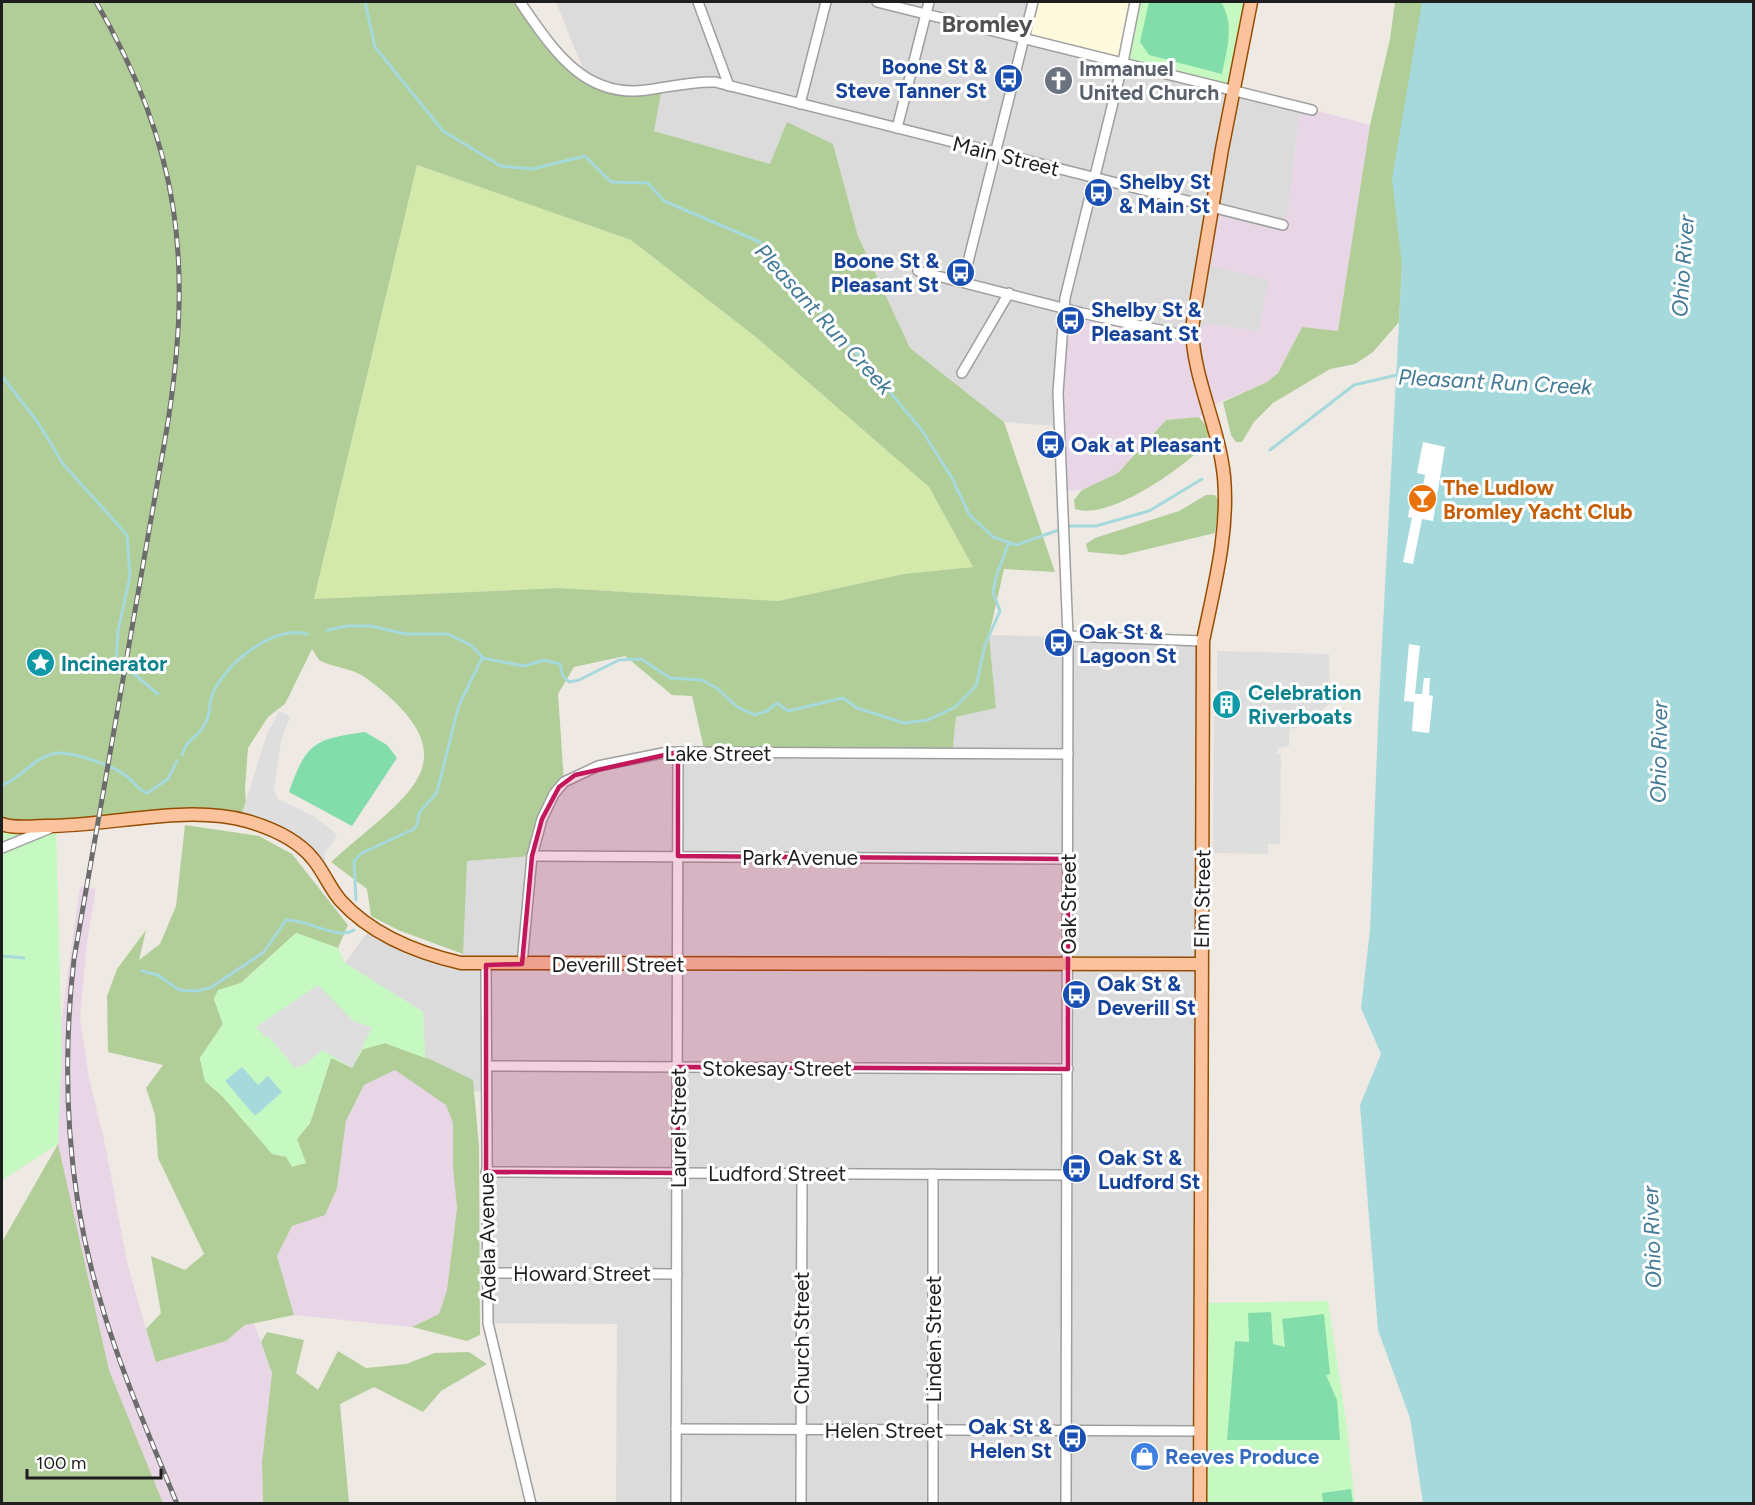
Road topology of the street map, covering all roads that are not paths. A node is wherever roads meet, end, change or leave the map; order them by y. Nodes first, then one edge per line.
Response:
1 (520, 2) edge
2 (699, 2) edge
3 (826, 2) edge
4 (877, 2) edge
5 (929, 2) edge
6 (1033, 2) edge
7 (1135, 2) edge
8 (1251, 2) edge
9 (926, 14) junction
10 (1025, 39) junction
11 (1123, 62) junction
12 (729, 86) junction
13 (1233, 91) junction
14 (800, 104) junction
15 (1312, 110) dead end
16 (897, 128) junction
17 (996, 154) junction
18 (1094, 179) junction
19 (1212, 209) junction
20 (1283, 225) dead end
21 (918, 271) dead end
22 (963, 282) junction
23 (1009, 293) junction
24 (1064, 308) junction
25 (1192, 337) junction
26 (962, 373) dead end
27 (1068, 636) junction
28 (1203, 641) junction
29 (678, 752) junction
30 (1068, 754) junction
31 (2, 824) edge
32 (56, 826) junction
33 (2, 848) edge
34 (532, 856) junction
35 (678, 856) junction
36 (1068, 859) junction
37 (678, 963) junction
38 (522, 964) junction
39 (1201, 964) junction
40 (486, 965) junction
41 (1067, 965) junction
42 (487, 1066) junction
43 (678, 1067) junction
44 (1068, 1069) junction
45 (486, 1172) junction
46 (678, 1173) junction
47 (802, 1173) junction
48 (933, 1174) junction
49 (1067, 1175) junction
50 (487, 1273) junction
51 (677, 1274) junction
52 (676, 1429) junction
53 (801, 1429) junction
54 (932, 1430) junction
55 (1066, 1430) junction
56 (1200, 1431) junction
57 (531, 1503) edge
58 (676, 1503) edge
59 (801, 1503) edge
60 (933, 1503) edge
61 (1066, 1503) edge
62 (1200, 1503) edge

1 - 12 street, Main Street
2 - 12 street
3 - 14 street
4 - 9 street
5 - 9 street
6 - 10 street
7 - 11 street, Oak Street
8 - 13 main road, Elm Street
9 - 10 street
9 - 16 street
10 - 11 street
10 - 17 street
11 - 13 street
11 - 18 street, Oak Street
12 - 14 street, Main Street
13 - 15 street
13 - 19 main road, Elm Street
14 - 16 street, Main Street
16 - 17 street, Main Street
17 - 18 street, Main Street
17 - 22 street
18 - 19 street, Main Street
18 - 24 street, Oak Street
19 - 20 street, Main Street
19 - 25 main road, Elm Street
21 - 22 street
22 - 23 street
23 - 24 street
23 - 26 street
24 - 25 street
24 - 27 street, Oak Street
25 - 28 main road, Elm Street
27 - 28 street
27 - 30 street, Oak Street
28 - 39 main road, Elm Street
29 - 30 street, Lake Street
29 - 34 street, Lake Street
29 - 35 street, Laurel Street
30 - 36 street, Oak Street
31 - 32 main road, Deverill Street
32 - 33 street
32 - 40 main road, Deverill Street
34 - 35 street, Park Avenue
34 - 38 street, Lake Street
35 - 36 street, Park Avenue
35 - 37 street, Laurel Street
36 - 41 street, Oak Street
37 - 38 main road, Deverill Street
37 - 41 main road, Deverill Street
37 - 43 street, Laurel Street
38 - 40 main road, Deverill Street
39 - 41 main road, Deverill Street
39 - 56 main road, Elm Street
40 - 42 street, Adela Avenue
41 - 44 street, Oak Street
42 - 43 street, Stokesay Street
42 - 45 street, Adela Avenue
43 - 44 street, Stokesay Street
43 - 46 street, Laurel Street
44 - 49 street, Oak Street
45 - 46 street, Ludford Street
45 - 50 street, Adela Avenue
46 - 47 street, Ludford Street
46 - 51 street, Laurel Street
47 - 48 street, Ludford Street
47 - 53 street, Church Street
48 - 49 street, Ludford Street
48 - 54 street, Linden Street
49 - 55 street, Oak Street
50 - 51 street, Howard Street
50 - 57 street, Adela Avenue
51 - 52 street, Laurel Street
52 - 53 street, Helen Street
52 - 58 street, Laurel Street
53 - 54 street, Helen Street
53 - 59 street, Church Street
54 - 55 street, Helen Street
54 - 60 street, Linden Street
55 - 56 street, Helen Street
55 - 61 street, Oak Street
56 - 62 main road, Elm Street

